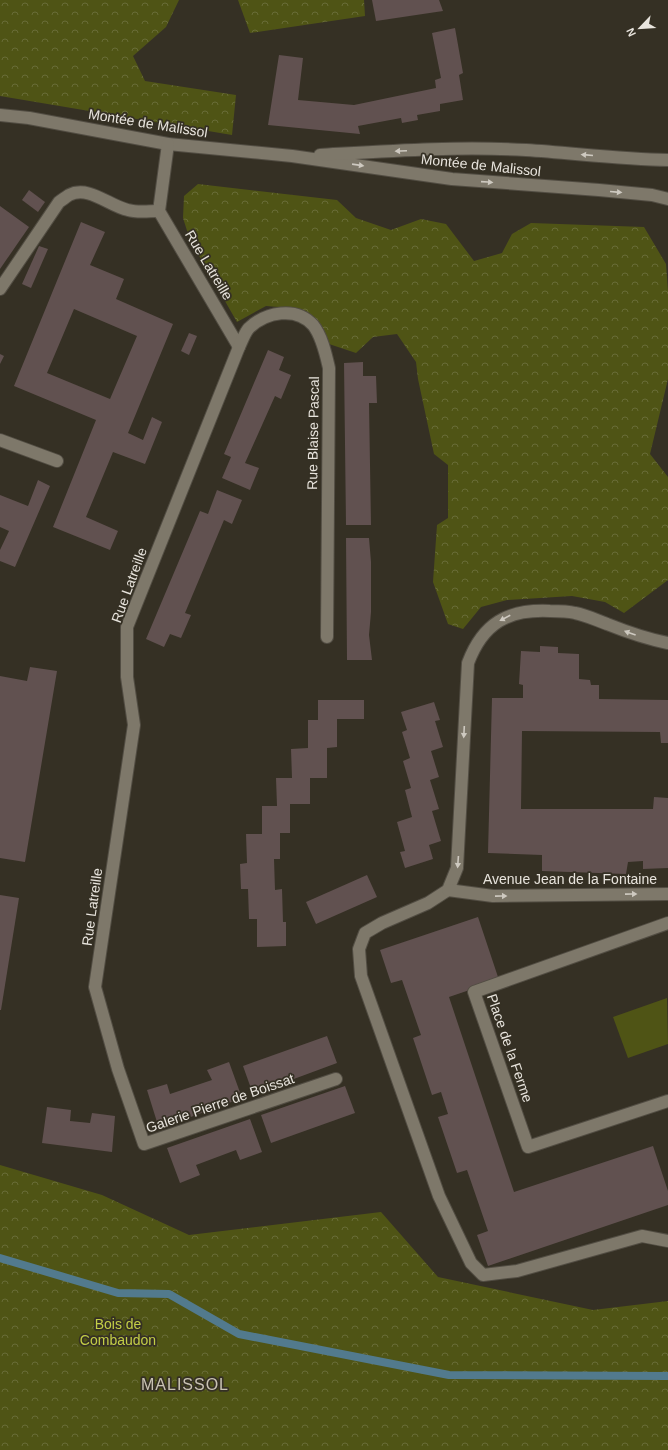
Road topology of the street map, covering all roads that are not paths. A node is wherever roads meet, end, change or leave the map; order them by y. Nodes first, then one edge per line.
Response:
1 (0, 115) edge
2 (168, 144) junction
3 (292, 156) junction
4 (668, 160) edge
5 (668, 199) edge
6 (159, 211) junction
7 (0, 289) edge
8 (239, 347) junction
9 (0, 440) edge
10 (57, 461) dead end
11 (326, 638) dead end
12 (668, 643) edge
13 (448, 890) junction
14 (668, 894) edge
15 (668, 923) edge
16 (118, 1069) joint
17 (336, 1079) dead end
18 (668, 1102) edge
19 (668, 1241) edge

1 - 2 street, Montée de Malissol
2 - 3 street, Montée de Malissol
2 - 6 street
4 -> 3 street, Montée de Malissol
3 -> 5 street, Montée de Malissol
6 - 7 street
6 - 8 street, Rue Latreille
8 - 11 street, Rue Blaise Pascal
8 - 16 street, Rue Latreille
9 - 10 street
12 -> 13 street
13 -> 14 street, Avenue Jean de la Fontaine
13 - 19 street
15 - 18 street, Place de la Ferme
16 - 17 street, Galerie Pierre de Boissat

